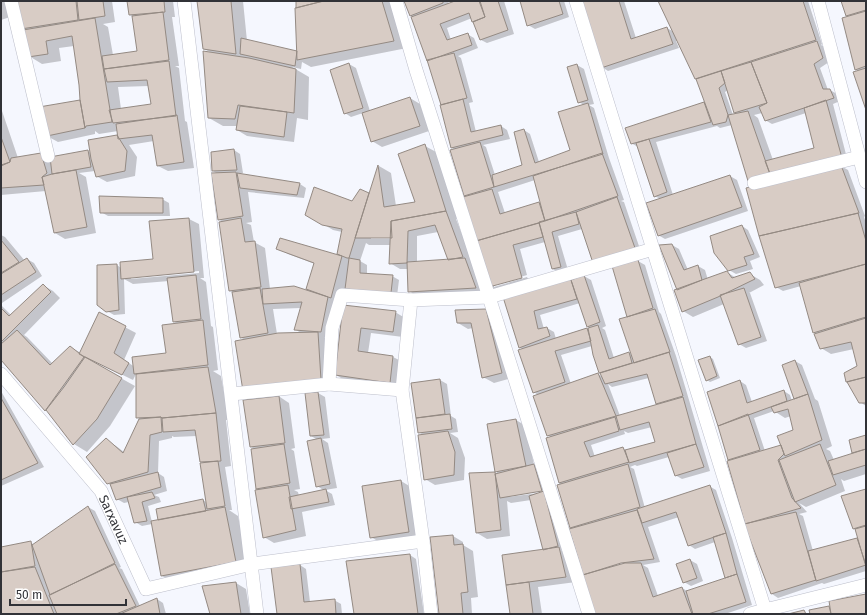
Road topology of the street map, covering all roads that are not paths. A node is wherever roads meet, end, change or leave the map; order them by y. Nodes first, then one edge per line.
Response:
1 (11, 1) edge
2 (184, 1) edge
3 (396, 1) edge
4 (576, 1) edge
5 (818, 1) edge
6 (48, 156) dead end
7 (863, 165) edge
8 (866, 182) edge
9 (754, 183) dead end
10 (653, 249) junction
11 (489, 298) junction
12 (411, 300) junction
13 (1, 374) edge
14 (329, 384) junction
15 (402, 390) junction
16 (232, 394) junction
17 (423, 541) junction
18 (252, 564) junction
19 (866, 585) edge
20 (765, 610) junction
21 (257, 614) edge
22 (431, 614) edge
23 (589, 614) edge
24 (750, 614) edge

1 - 6 street
2 - 16 street
3 - 11 street
4 - 10 street
5 - 7 street
7 - 8 street
7 - 9 street
10 - 11 street
10 - 20 street
11 - 12 street
11 - 23 street
12 - 14 street
12 - 15 street
13 - 18 street, Sarxavuz
14 - 15 street
14 - 16 street
15 - 17 street
16 - 18 street
17 - 18 street
17 - 22 street
18 - 21 street
19 - 20 street
20 - 24 street

